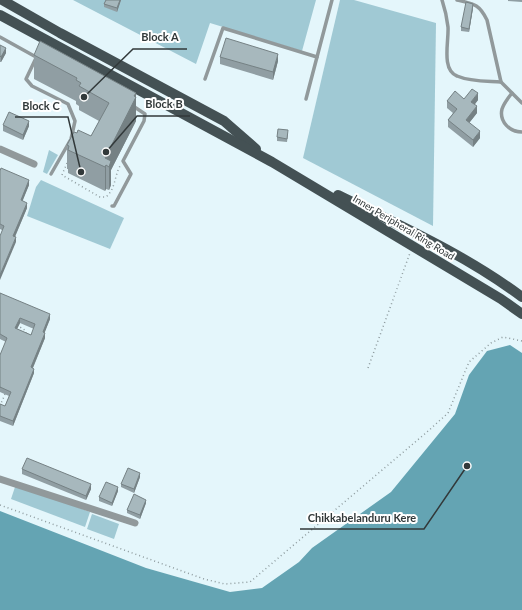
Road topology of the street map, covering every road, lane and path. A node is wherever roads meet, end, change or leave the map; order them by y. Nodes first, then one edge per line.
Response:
1 (2, 0) edge
2 (332, 0) edge
3 (442, 0) edge
4 (457, 0) edge
5 (0, 15) edge
6 (0, 37) edge
7 (36, 57) junction
8 (317, 57) junction
9 (43, 61) edge
10 (205, 79) dead end
11 (500, 82) junction
12 (512, 93) junction
13 (306, 99) dead end
14 (127, 103) edge
15 (522, 103) edge
16 (522, 132) edge
17 (0, 149) edge
18 (70, 158) edge
19 (123, 161) junction
20 (272, 162) junction
21 (34, 164) dead end
22 (51, 174) dead end
23 (112, 206) dead end
24 (413, 246) junction
25 (522, 297) edge
26 (522, 314) edge
27 (15, 324) edge
28 (26, 337) edge
29 (522, 341) edge
30 (368, 368) dead end
31 (6, 392) edge
32 (0, 407) edge
33 (0, 479) edge
34 (0, 505) edge
35 (136, 523) dead end

1 - 20 main road, Inner Peripheral Ring Road
2 - 8 lane
3 - 11 lane
4 - 11 lane
5 - 20 main road, Inner Peripheral Ring Road
6 - 7 lane
7 - 9 lane
7 - 22 lane
8 - 10 lane
8 - 13 lane
11 - 12 lane
12 - 15 lane
12 - 16 lane
14 - 19 lane
17 - 21 street
18 - 19 path
19 - 23 lane
20 - 24 main road, Inner Peripheral Ring Road
20 - 25 main road, Inner Peripheral Ring Road
24 - 26 main road, Inner Peripheral Ring Road
24 - 30 path
27 - 28 path
29 - 34 path
31 - 32 path
33 - 35 street

